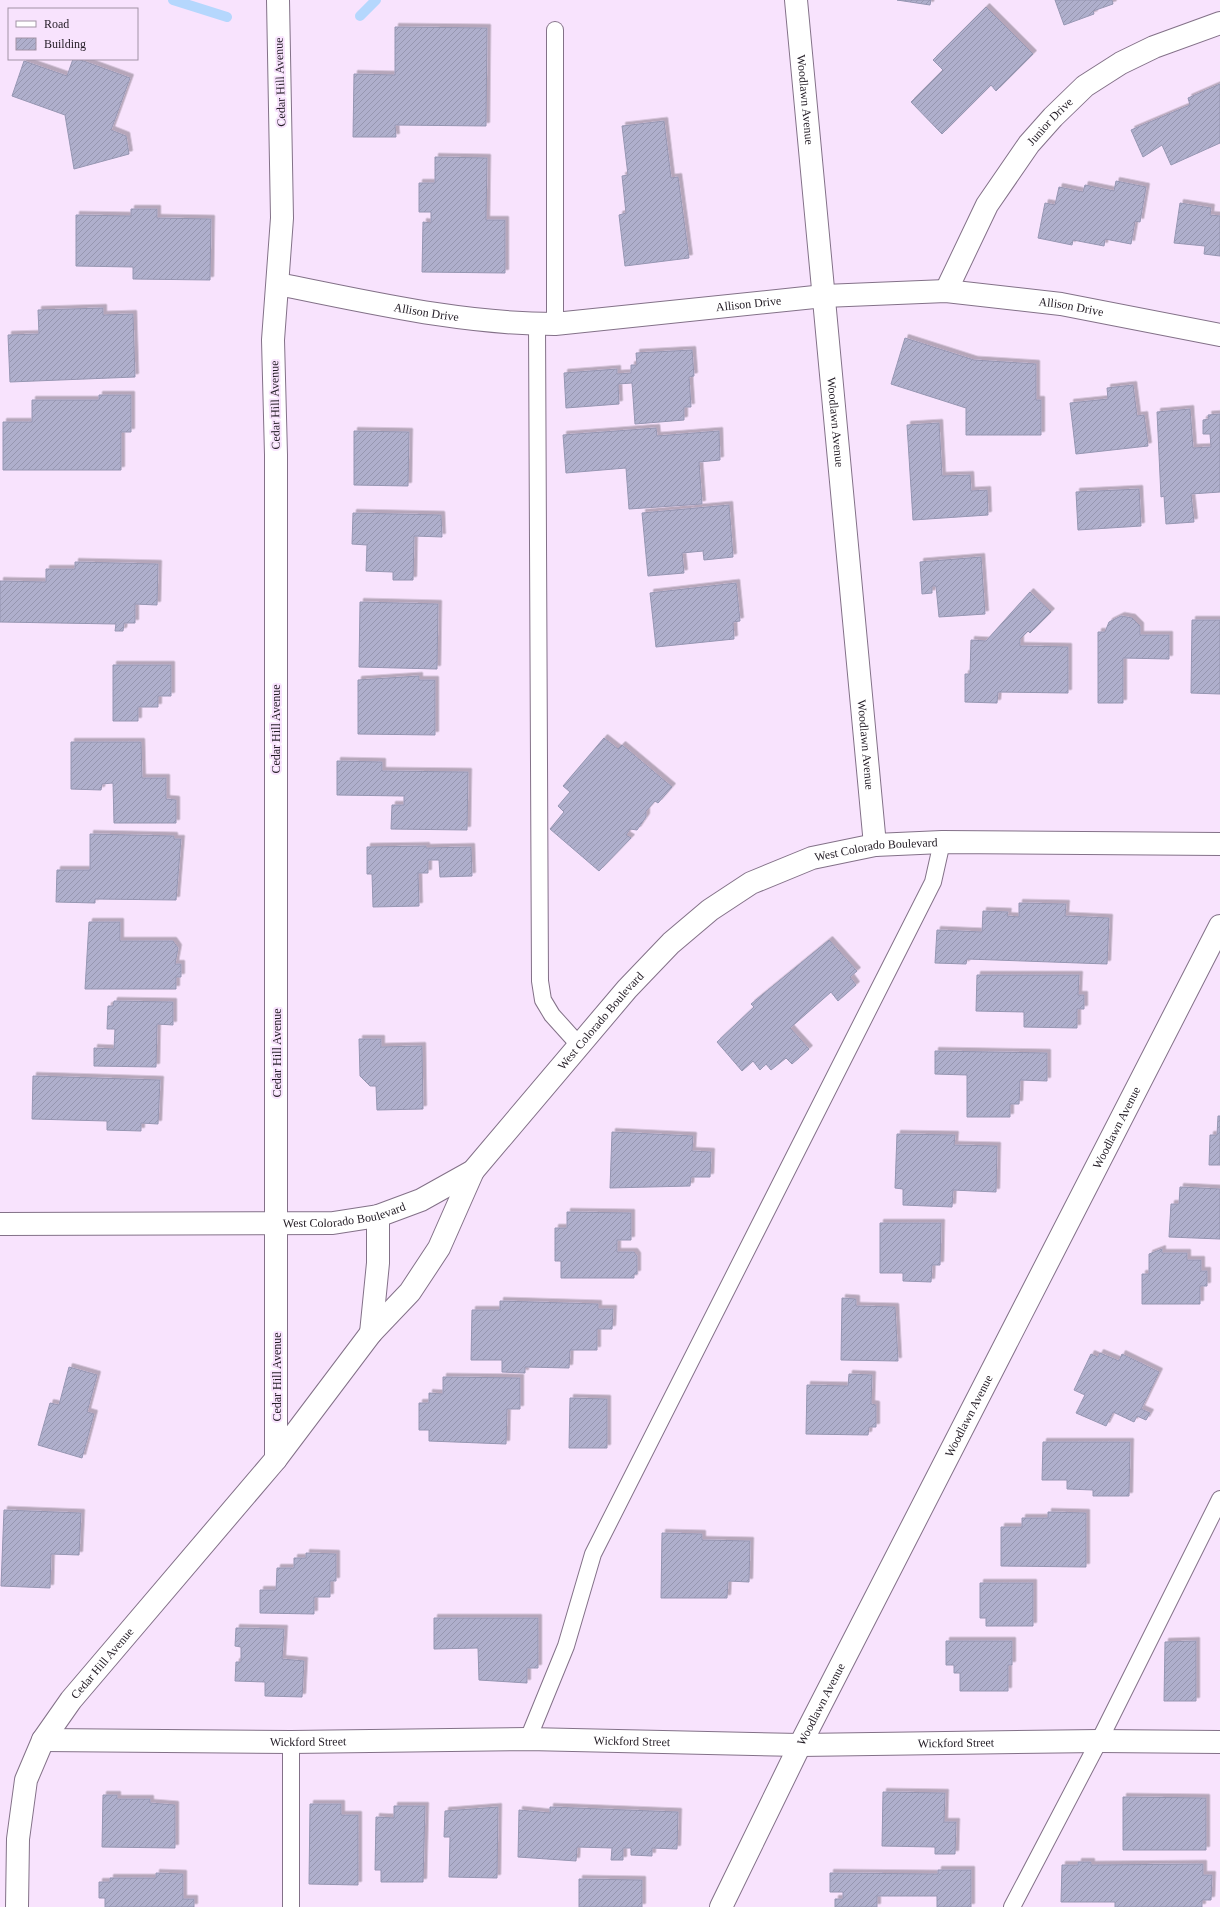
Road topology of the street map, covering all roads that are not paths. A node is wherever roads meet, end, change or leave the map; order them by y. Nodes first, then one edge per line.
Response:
1 (278, 0) edge
2 (796, 0) edge
3 (1220, 23) edge
4 (555, 30) dead end
5 (278, 284) junction
6 (946, 291) junction
7 (824, 296) junction
8 (546, 324) junction
9 (1220, 335) edge
10 (942, 842) junction
11 (1220, 844) edge
12 (875, 845) junction
13 (1220, 926) edge
14 (579, 1045) junction
15 (473, 1171) junction
16 (378, 1216) junction
17 (0, 1224) edge
18 (278, 1224) junction
19 (372, 1333) junction
20 (276, 1459) junction
21 (1220, 1498) edge
22 (528, 1739) junction
23 (43, 1740) junction
24 (1099, 1741) junction
25 (291, 1742) junction
26 (1220, 1742) edge
27 (800, 1745) junction
28 (17, 1907) edge
29 (291, 1907) edge
30 (721, 1907) edge
31 (1012, 1907) edge

1 - 5 street, Cedar Hill Avenue
2 - 7 street, Woodlawn Avenue
3 - 6 street, Junior Drive
4 - 8 lane
5 - 8 street, Allison Drive
5 - 18 street, Cedar Hill Avenue
6 - 7 street, Allison Drive
6 - 9 street, Allison Drive
7 - 8 street, Allison Drive
7 - 12 street, Woodlawn Avenue
8 - 14 lane
10 - 11 street, West Colorado Boulevard
10 - 12 street, West Colorado Boulevard
10 - 22 lane
12 - 14 street, West Colorado Boulevard
13 - 27 street, Woodlawn Avenue
14 - 15 street, West Colorado Boulevard
15 - 16 street, West Colorado Boulevard
15 - 19 street, Cedar Hill Avenue
16 - 18 street, West Colorado Boulevard
16 - 19 street
17 - 18 street, West Colorado Boulevard
18 - 20 street, Cedar Hill Avenue
19 - 20 street, Cedar Hill Avenue
20 - 23 street, Cedar Hill Avenue
21 - 24 lane
22 - 25 street, Wickford Street
22 - 27 street, Wickford Street
23 - 25 street, Wickford Street
23 - 28 street, Cedar Hill Avenue
24 - 26 street, Wickford Street
24 - 27 street, Wickford Street
24 - 31 lane
25 - 29 lane
27 - 30 street, Woodlawn Avenue

